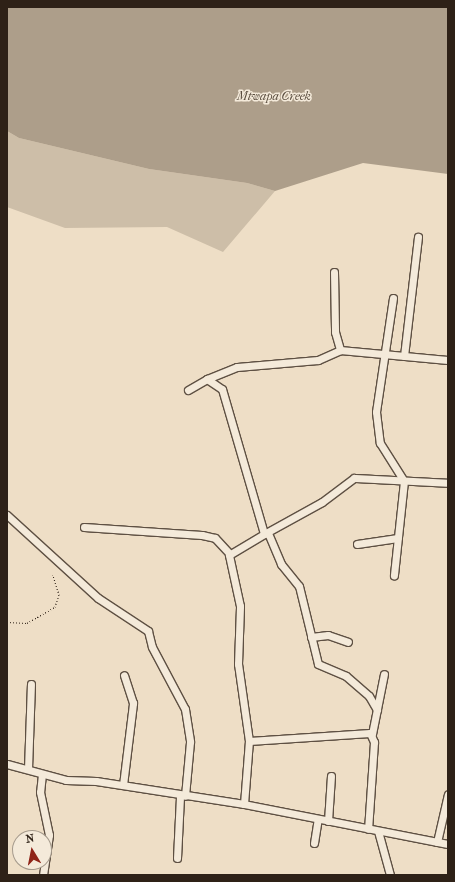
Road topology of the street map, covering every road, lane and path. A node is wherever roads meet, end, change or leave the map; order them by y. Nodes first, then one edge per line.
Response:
1 (418, 237) dead end
2 (334, 272) dead end
3 (393, 298) dead end
4 (340, 350) junction
5 (385, 356) junction
6 (404, 356) junction
7 (448, 360) edge
8 (207, 379) junction
9 (188, 390) dead end
10 (404, 482) junction
11 (448, 483) edge
12 (7, 515) edge
13 (84, 527) dead end
14 (266, 534) junction
15 (398, 538) junction
16 (357, 544) dead end
17 (229, 553) junction
18 (53, 575) dead end
19 (394, 575) dead end
20 (7, 622) edge
21 (311, 637) junction
22 (348, 642) dead end
23 (384, 674) dead end
24 (124, 676) dead end
25 (31, 684) dead end
26 (377, 710) junction
27 (372, 734) junction
28 (250, 741) junction
29 (7, 764) edge
30 (28, 769) junction
31 (42, 774) junction
32 (331, 776) dead end
33 (123, 785) junction
34 (448, 794) edge
35 (182, 796) junction
36 (244, 804) junction
37 (318, 819) junction
38 (328, 821) junction
39 (368, 829) junction
40 (378, 831) junction
41 (437, 842) junction
42 (314, 843) dead end
43 (448, 844) edge
44 (177, 858) dead end
45 (387, 867) junction
46 (43, 875) edge
47 (386, 875) edge
48 (390, 875) edge

1 - 6 street
2 - 4 street
3 - 5 street
4 - 5 street
4 - 8 street
5 - 6 street
5 - 10 street
6 - 7 street
8 - 9 street
8 - 14 street
10 - 11 street
10 - 14 street
10 - 15 street
12 - 35 street
13 - 17 street
14 - 17 street
14 - 21 street
15 - 16 street
15 - 19 street
17 - 28 street
18 - 20 path
21 - 22 street
21 - 26 street
23 - 26 street
24 - 33 street
25 - 30 street
26 - 27 street
27 - 28 street
27 - 39 street
28 - 36 street
29 - 30 street
30 - 31 street
31 - 33 street
31 - 46 street
32 - 38 street
33 - 35 street
34 - 41 street
35 - 36 street
35 - 44 street
36 - 37 street
37 - 38 street
37 - 42 street
38 - 39 street
39 - 40 street
40 - 41 street
40 - 45 street
41 - 43 street
45 - 47 street
45 - 48 street

